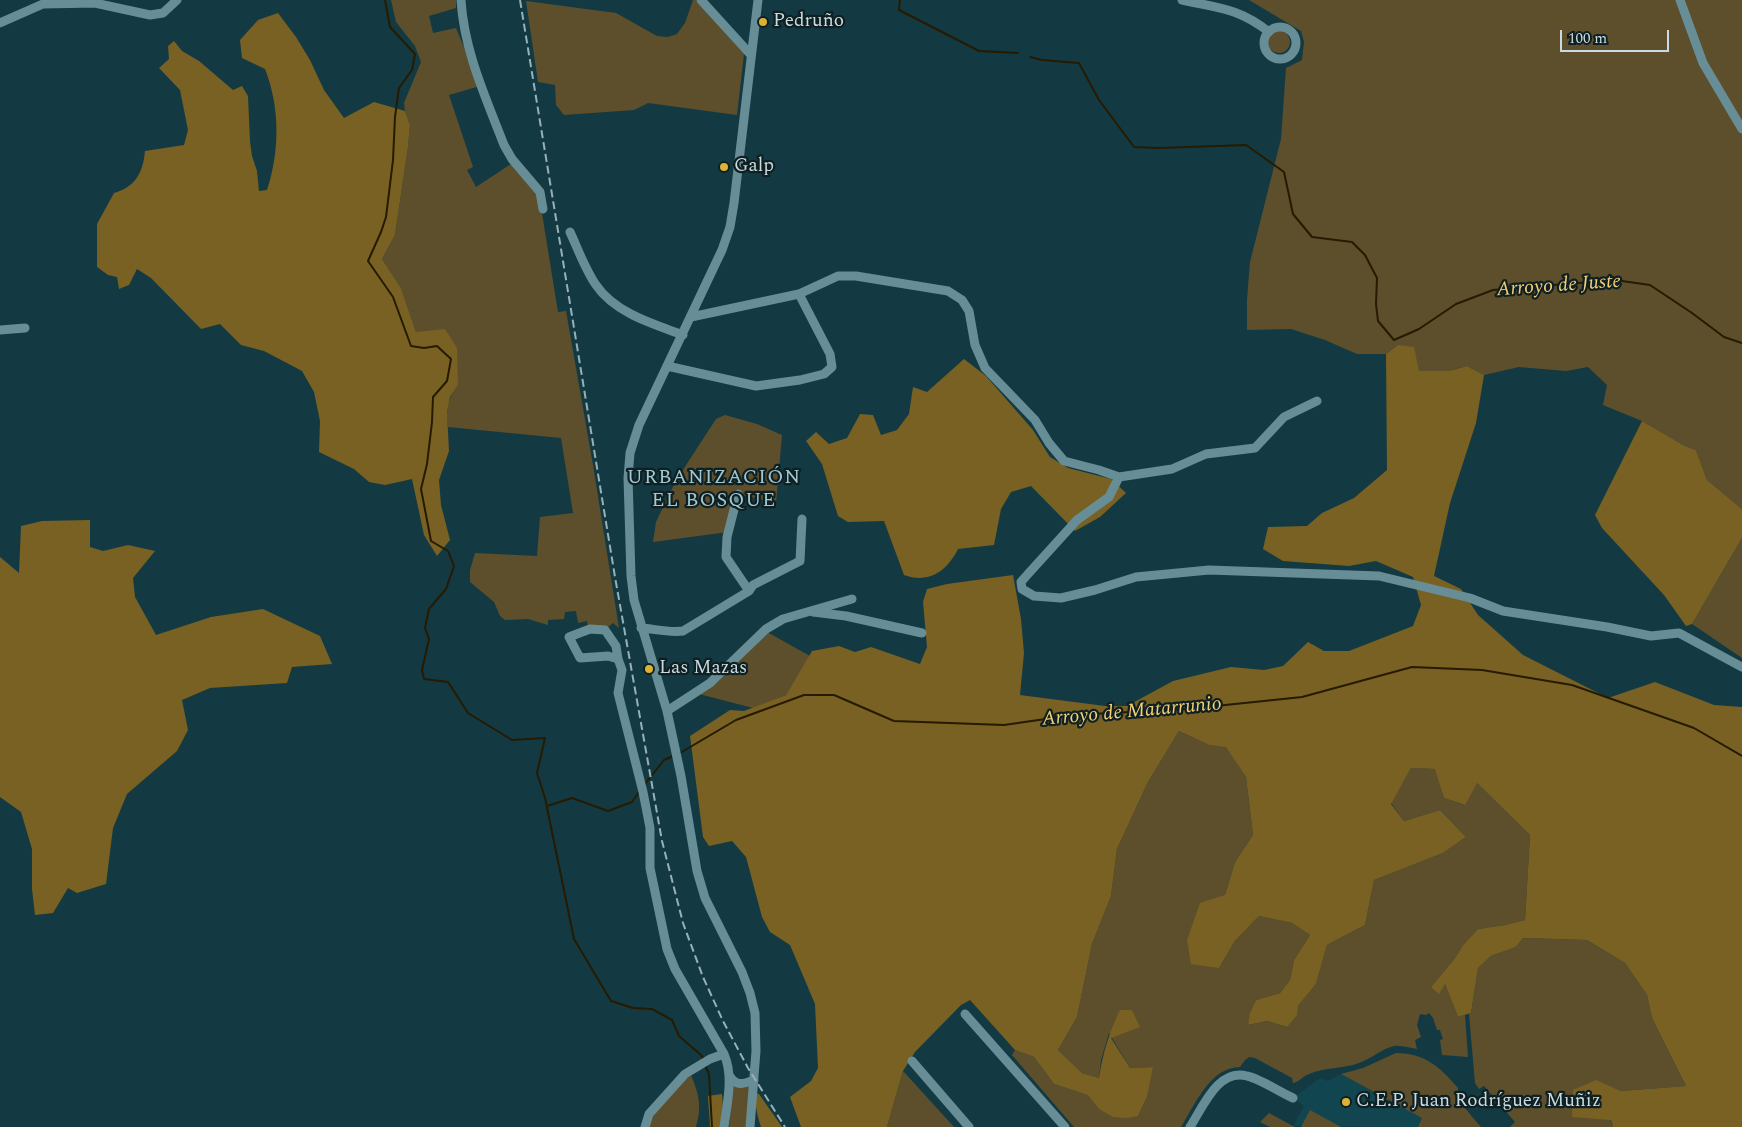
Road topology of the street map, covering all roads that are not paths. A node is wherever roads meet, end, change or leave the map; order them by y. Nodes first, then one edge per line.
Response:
1 (177, 0) edge
2 (461, 0) edge
3 (701, 0) edge
4 (758, 0) edge
5 (1182, 0) edge
6 (1680, 0) edge
7 (0, 23) edge
8 (1269, 32) dead end
9 (751, 55) junction
10 (1742, 129) edge
11 (543, 209) dead end
12 (570, 232) dead end
13 (799, 294) junction
14 (691, 316) junction
15 (25, 328) dead end
16 (0, 330) edge
17 (682, 335) junction
18 (667, 366) junction
19 (1317, 401) dead end
20 (1119, 477) junction
21 (738, 494) dead end
22 (802, 519) dead end
23 (749, 591) junction
24 (852, 599) dead end
25 (808, 612) junction
26 (641, 628) junction
27 (922, 633) dead end
28 (618, 659) junction
29 (1742, 668) edge
30 (667, 711) junction
31 (965, 1014) dead end
32 (724, 1054) junction
33 (912, 1061) dead end
34 (729, 1075) junction
35 (754, 1080) junction
36 (1293, 1098) dead end
37 (752, 1111) junction
38 (644, 1127) edge
39 (724, 1127) edge
40 (750, 1127) edge
41 (756, 1127) edge
42 (969, 1127) edge
43 (1065, 1127) edge
44 (1190, 1127) edge

1 - 7 street
2 - 11 street
3 - 9 street
4 - 9 street
5 - 8 street
6 - 10 street
9 - 14 street
12 - 17 street
13 - 14 street
13 - 18 street
13 - 20 street
14 - 17 street
15 - 16 street
17 - 18 street
18 - 26 street
19 - 20 street
20 - 29 street
21 - 23 street
22 - 23 street
23 - 26 street
24 - 25 street
25 - 27 street
25 - 30 street
26 - 30 street
28 - 28 street
28 - 32 street
30 - 35 street
31 - 43 street
32 - 34 street
32 - 38 street
33 - 42 street
34 - 35 street
34 - 39 street
35 - 37 street
36 - 44 street
37 - 40 street
37 - 41 street

